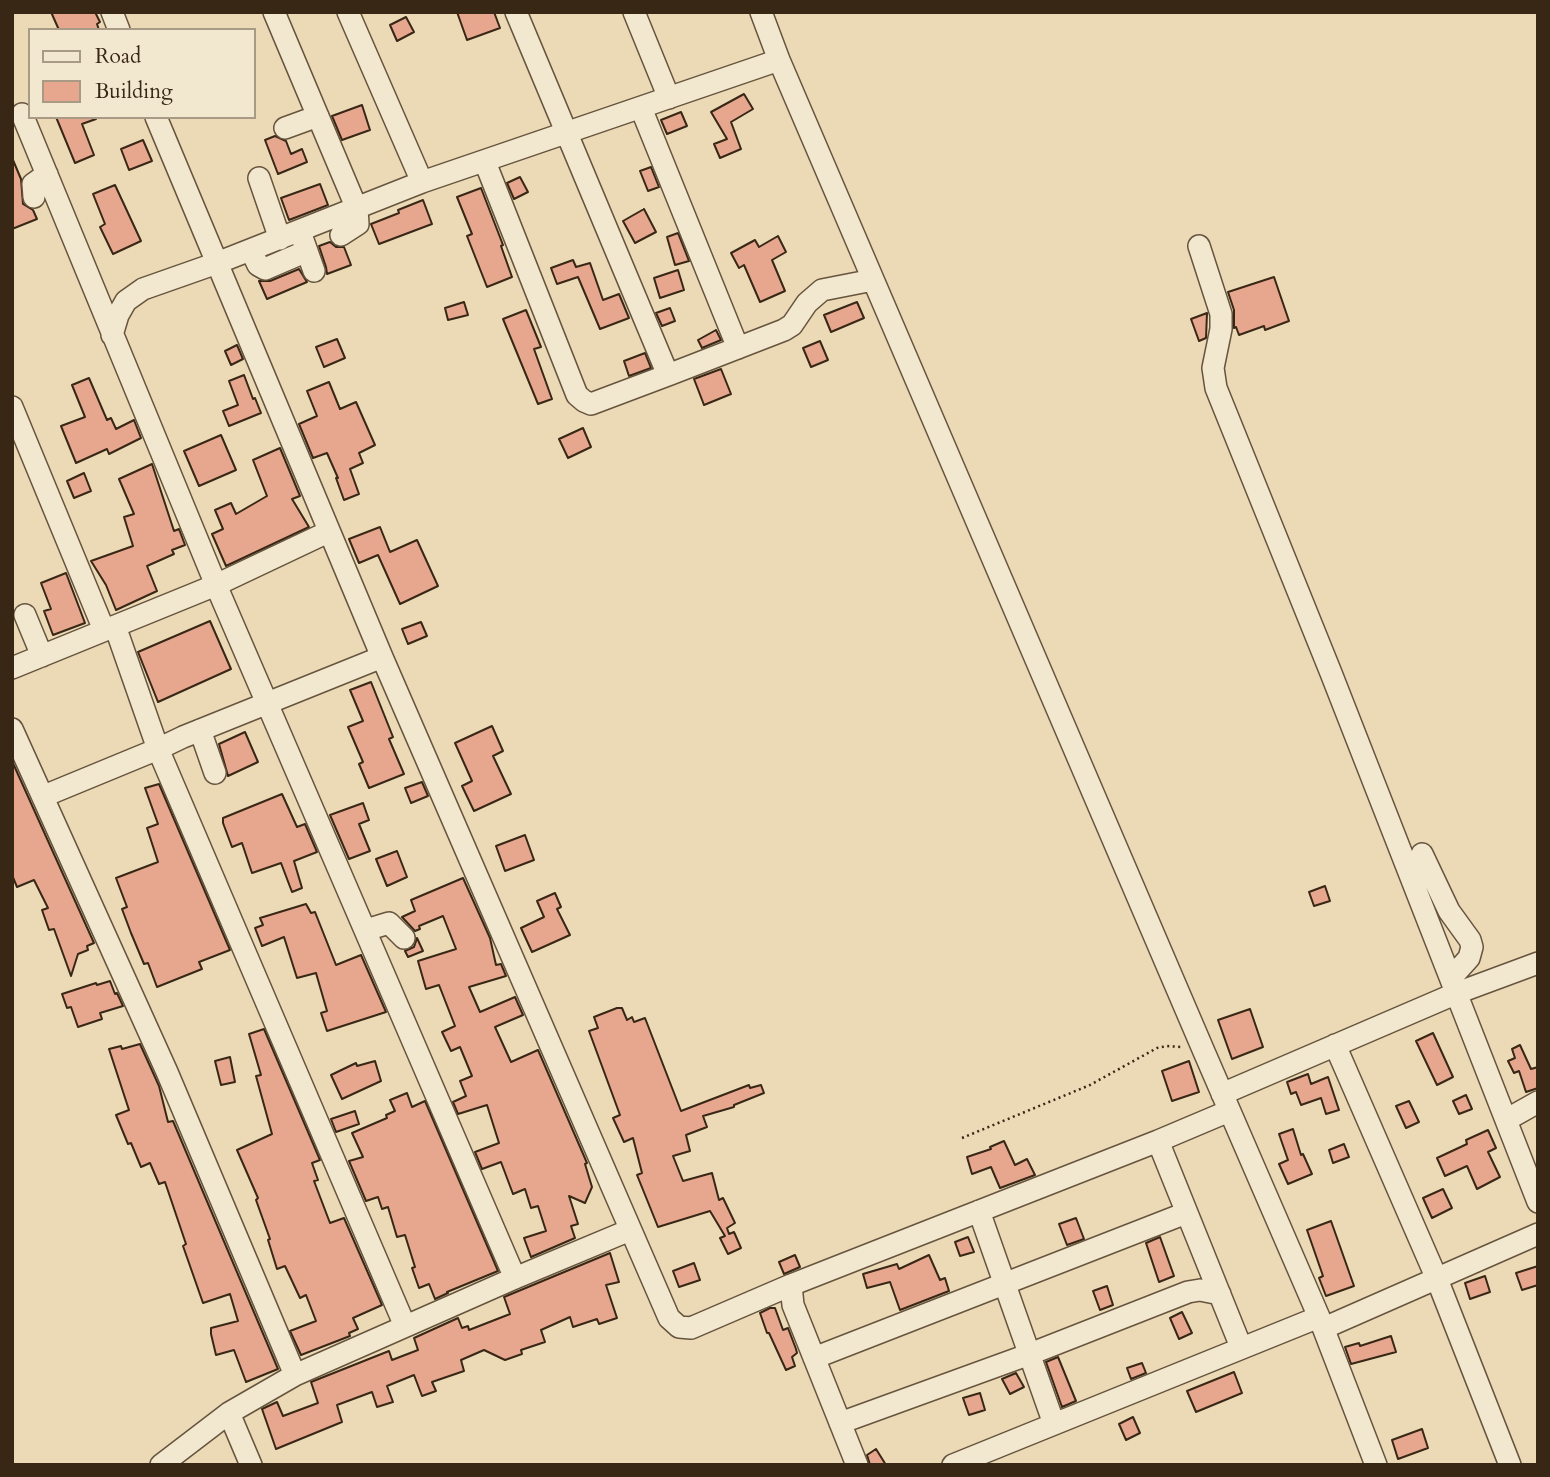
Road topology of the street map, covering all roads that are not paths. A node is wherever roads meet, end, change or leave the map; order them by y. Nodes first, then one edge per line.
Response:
1 (274, 12) edge
2 (348, 12) edge
3 (516, 12) edge
4 (634, 12) edge
5 (761, 12) edge
6 (779, 60) junction
7 (669, 98) junction
8 (641, 108) junction
9 (22, 114) dead end
10 (318, 116) junction
11 (157, 119) edge
12 (285, 128) dead end
13 (567, 134) junction
14 (485, 162) junction
15 (47, 174) junction
16 (260, 178) dead end
17 (422, 182) junction
18 (34, 197) dead end
19 (357, 209) junction
20 (341, 235) dead end
21 (1199, 246) dead end
22 (300, 248) junction
23 (251, 250) junction
24 (217, 263) junction
25 (873, 280) junction
26 (112, 335) junction
27 (738, 348) junction
28 (668, 375) junction
29 (12, 407) edge
30 (328, 532) junction
31 (216, 585) junction
32 (25, 615) dead end
33 (109, 628) junction
34 (41, 656) junction
35 (382, 657) junction
36 (12, 668) edge
37 (267, 703) junction
38 (12, 729) edge
39 (200, 730) junction
40 (158, 750) junction
41 (215, 773) dead end
42 (44, 796) junction
43 (1422, 854) dead end
44 (366, 930) junction
45 (404, 938) dead end
46 (1538, 963) edge
47 (1454, 986) junction
48 (1335, 1045) junction
49 (1226, 1102) junction
50 (1538, 1102) edge
51 (1506, 1120) junction
52 (1158, 1141) junction
53 (1538, 1202) edge
54 (979, 1211) junction
55 (1186, 1213) junction
56 (630, 1230) junction
57 (1538, 1234) edge
58 (515, 1278) junction
59 (1437, 1279) junction
60 (1004, 1284) junction
61 (792, 1285) junction
62 (1220, 1294) junction
63 (1322, 1322) junction
64 (405, 1326) junction
65 (1241, 1347) junction
66 (1030, 1354) junction
67 (814, 1358) junction
68 (295, 1375) junction
69 (229, 1413) junction
70 (840, 1423) junction
71 (1054, 1423) junction
72 (161, 1465) edge
73 (251, 1465) edge
74 (857, 1465) edge
75 (953, 1465) edge
76 (1376, 1465) edge
77 (1510, 1465) edge

1 - 10 street
2 - 17 street
3 - 13 street
4 - 7 street
5 - 6 street
6 - 7 street
6 - 25 street
7 - 8 street
8 - 13 street
8 - 27 street
9 - 15 street
10 - 12 street
10 - 19 street
11 - 24 street
13 - 14 street
13 - 28 street
14 - 17 street
14 - 28 street
15 - 18 street
15 - 26 street
16 - 22 street
17 - 19 street
19 - 20 street
19 - 22 street
21 - 47 street
22 - 23 street
22 - 23 street
23 - 24 street
24 - 26 street
24 - 30 street
25 - 27 street
25 - 49 street
26 - 31 street
27 - 28 street
29 - 33 street
30 - 31 street
30 - 35 street
31 - 33 street
31 - 37 street
32 - 34 street
33 - 34 street
33 - 40 street
34 - 36 street
35 - 37 street
35 - 56 street
37 - 39 street
37 - 44 street
38 - 42 street
39 - 40 street
39 - 41 street
40 - 42 street
40 - 64 street
42 - 68 street
43 - 47 street
44 - 45 street
44 - 58 street
46 - 47 street
47 - 48 street
47 - 51 street
48 - 49 street
48 - 59 street
49 - 52 street
49 - 63 street
50 - 51 street
51 - 53 street
52 - 54 street
52 - 55 street
54 - 60 street
54 - 61 street
55 - 60 street
55 - 62 street
56 - 58 street
56 - 61 street
57 - 59 street
58 - 64 street
59 - 63 street
59 - 77 street
60 - 66 street
60 - 67 street
61 - 67 street
62 - 65 street
62 - 66 street
63 - 65 street
63 - 76 street
64 - 68 street
65 - 71 street
66 - 70 street
66 - 71 street
67 - 70 street
68 - 69 street
69 - 72 street
69 - 73 street
70 - 74 street
71 - 75 street

